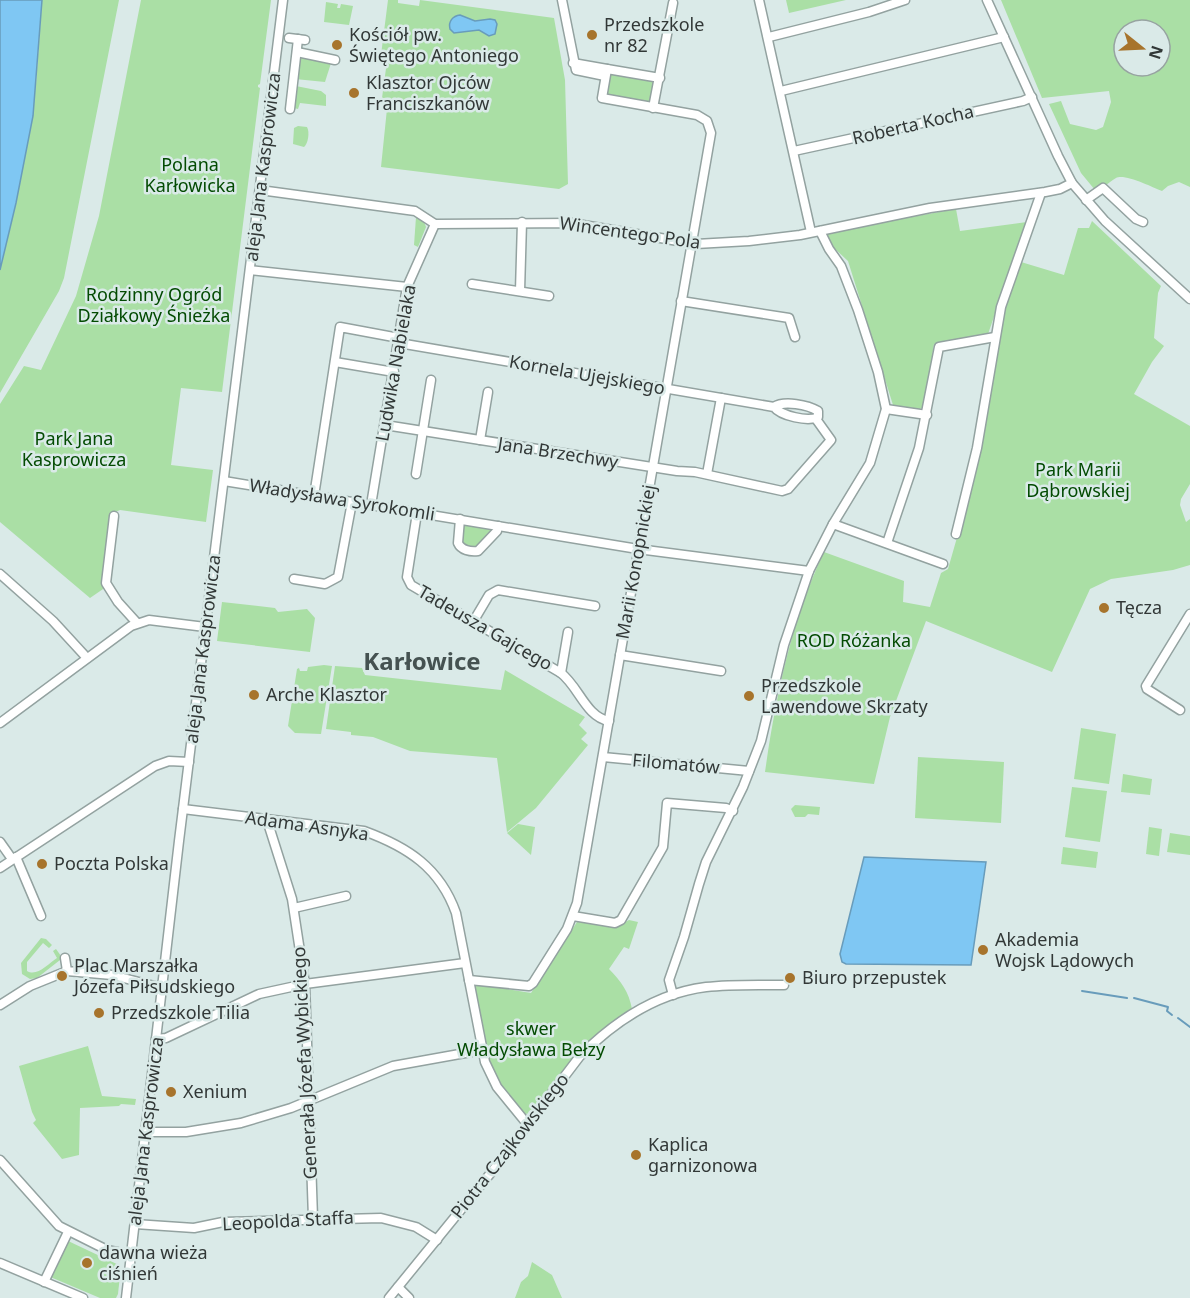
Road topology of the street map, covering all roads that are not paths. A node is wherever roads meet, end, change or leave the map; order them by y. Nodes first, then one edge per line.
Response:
1 (283, 0) edge
2 (562, 0) edge
3 (759, 0) edge
4 (905, 0) edge
5 (987, 0) edge
6 (673, 3) dead end
7 (769, 37) junction
8 (1004, 37) junction
9 (297, 39) dead end
10 (297, 52) junction
11 (335, 60) dead end
12 (606, 72) junction
13 (660, 78) junction
14 (781, 91) junction
15 (1032, 97) junction
16 (653, 108) junction
17 (290, 110) dead end
18 (794, 151) junction
19 (1072, 183) junction
20 (260, 190) junction
21 (1041, 193) junction
22 (1086, 200) junction
23 (522, 222) junction
24 (1143, 222) dead end
25 (435, 224) junction
26 (816, 231) junction
27 (691, 243) junction
28 (250, 270) junction
29 (472, 284) dead end
30 (407, 287) junction
31 (520, 291) junction
32 (549, 296) dead end
33 (1190, 299) edge
34 (681, 301) junction
35 (795, 337) dead end
36 (995, 337) junction
37 (399, 341) junction
38 (335, 362) junction
39 (394, 372) junction
40 (431, 380) dead end
41 (666, 389) junction
42 (488, 392) dead end
43 (721, 398) junction
44 (886, 409) junction
45 (927, 415) junction
46 (816, 419) joint
47 (385, 424) junction
48 (423, 431) junction
49 (480, 440) junction
50 (652, 468) junction
51 (416, 474) dead end
52 (707, 474) junction
53 (224, 481) junction
54 (314, 496) junction
55 (352, 502) junction
56 (371, 505) junction
57 (417, 513) junction
58 (114, 516) dead end
59 (460, 519) junction
60 (833, 524) junction
61 (498, 526) junction
62 (956, 534) dead end
63 (887, 543) junction
64 (638, 549) junction
65 (943, 564) dead end
66 (809, 571) junction
67 (0, 574) edge
68 (294, 579) dead end
69 (595, 606) dead end
70 (1190, 614) edge
71 (473, 622) junction
72 (137, 623) junction
73 (206, 627) junction
74 (568, 632) dead end
75 (620, 655) junction
76 (87, 658) junction
77 (721, 671) dead end
78 (561, 673) junction
79 (1180, 710) dead end
80 (609, 721) junction
81 (0, 723) edge
82 (603, 757) junction
83 (189, 762) junction
84 (749, 771) junction
85 (183, 809) junction
86 (733, 811) junction
87 (267, 820) junction
88 (0, 842) edge
89 (14, 858) junction
90 (0, 868) edge
91 (346, 896) dead end
92 (294, 908) junction
93 (40, 916) dead end
94 (573, 916) junction
95 (65, 958) dead end
96 (465, 963) junction
97 (67, 970) junction
98 (469, 980) junction
99 (305, 984) junction
100 (784, 985) dead end
101 (162, 988) junction
102 (673, 995) junction
103 (0, 1005) edge
104 (156, 1039) junction
105 (482, 1050) junction
106 (311, 1100) junction
107 (528, 1125) junction
108 (145, 1131) junction
109 (0, 1160) edge
110 (313, 1218) junction
111 (135, 1224) junction
112 (68, 1232) junction
113 (437, 1240) junction
114 (131, 1255) junction
115 (0, 1263) edge
116 (44, 1282) junction
117 (398, 1287) junction
118 (70, 1296) edge
119 (83, 1298) edge
120 (126, 1298) edge
121 (389, 1298) edge
122 (409, 1298) edge

1 - 20 street, aleja Jana Kasprowicza
2 - 12 street
3 - 7 street
4 - 7 street
5 - 8 street
6 - 13 street
7 - 14 street
8 - 14 street
8 - 15 street
9 - 10 street
10 - 11 street
10 - 17 street
12 - 13 street
12 - 16 street
13 - 16 street
14 - 18 street
15 - 18 street, Roberta Kocha
15 - 19 street
16 - 27 street, Marii Konopnickiej
18 - 26 street
19 - 21 street, Wincentego Pola
19 - 22 street
20 - 25 street, Wincentego Pola
20 - 28 street, aleja Jana Kasprowicza
21 - 26 street, Wincentego Pola
21 - 36 street
22 - 24 street
22 - 33 street
23 - 25 street, Wincentego Pola
23 - 27 street, Wincentego Pola
23 - 31 street
25 - 30 street, Ludwika Nabielaka
26 - 27 street, Wincentego Pola
26 - 44 street
27 - 34 street, Marii Konopnickiej
28 - 30 street
28 - 53 street, aleja Jana Kasprowicza
29 - 31 street
30 - 37 street, Ludwika Nabielaka
31 - 32 street
34 - 35 street
34 - 41 street, Marii Konopnickiej
36 - 45 street
36 - 62 street
37 - 38 street, Kornela Ujejskiego
37 - 39 street, Ludwika Nabielaka
37 - 41 street, Kornela Ujejskiego
38 - 39 street
38 - 54 street
39 - 47 street, Ludwika Nabielaka
40 - 48 street
41 - 43 street, Kornela Ujejskiego
41 - 50 street, Marii Konopnickiej
42 - 49 street, Jana Brzechwy
43 - 46 street, Kornela Ujejskiego
43 - 52 street
44 - 45 street
44 - 60 street
45 - 63 street
46 - 52 street, Jana Brzechwy
47 - 48 street, Jana Brzechwy
47 - 56 street, Ludwika Nabielaka
48 - 49 street, Jana Brzechwy
48 - 51 street
49 - 50 street, Jana Brzechwy
50 - 52 street, Jana Brzechwy
50 - 64 street, Marii Konopnickiej
53 - 54 street, Władysława Syrokomli
53 - 73 street, aleja Jana Kasprowicza
54 - 55 street, Władysława Syrokomli
55 - 56 street, Władysława Syrokomli
55 - 68 street
56 - 57 street, Władysława Syrokomli
57 - 59 street, Władysława Syrokomli
57 - 71 street, Tadeusza Gajcego
58 - 72 street
59 - 61 street, Władysława Syrokomli
59 - 61 street, Władysława Syrokomli
60 - 63 street
60 - 66 street
61 - 64 street, Władysława Syrokomli
63 - 65 street
64 - 66 street, Władysława Syrokomli
64 - 75 street, Marii Konopnickiej
66 - 84 street
67 - 76 street
69 - 71 street
70 - 79 street
71 - 78 street, Tadeusza Gajcego
72 - 73 street
72 - 76 street
73 - 83 street, aleja Jana Kasprowicza
74 - 78 street, Tadeusza Gajcego
75 - 77 street
75 - 80 street, Marii Konopnickiej
76 - 81 street
78 - 80 street, Tadeusza Gajcego
80 - 82 street, Marii Konopnickiej
82 - 84 street, Filomatów
82 - 94 street, Marii Konopnickiej
83 - 85 street, aleja Jana Kasprowicza
83 - 89 street
84 - 86 street
85 - 87 street, Adama Asnyka
85 - 101 street, aleja Jana Kasprowicza
86 - 94 street
86 - 102 street
87 - 92 street, Generała Józefa Wybickiego
87 - 96 street, Adama Asnyka
88 - 89 street
89 - 90 street
89 - 93 street
91 - 92 street
92 - 99 street, Generała Józefa Wybickiego
94 - 98 street, Marii Konopnickiej
95 - 97 street
96 - 98 street, Adama Asnyka
96 - 99 street
97 - 101 street
97 - 103 street
98 - 105 street, Adama Asnyka
99 - 104 street
99 - 106 street, Generała Józefa Wybickiego
100 - 102 street, Piotra Czajkowskiego
101 - 104 street, aleja Jana Kasprowicza
102 - 107 street, Piotra Czajkowskiego
104 - 108 street, aleja Jana Kasprowicza
105 - 106 street
105 - 107 street, Adama Asnyka
106 - 108 street
106 - 110 street, Generała Józefa Wybickiego
107 - 113 street, Piotra Czajkowskiego
108 - 111 street, aleja Jana Kasprowicza
109 - 112 street
110 - 111 street, Leopolda Staffa
110 - 113 street, Leopolda Staffa
111 - 114 street, aleja Jana Kasprowicza
112 - 114 street
112 - 116 street
113 - 117 street, Piotra Czajkowskiego
114 - 120 street, aleja Jana Kasprowicza
115 - 116 street
116 - 118 street
117 - 121 street, Piotra Czajkowskiego
117 - 122 street
118 - 119 street

